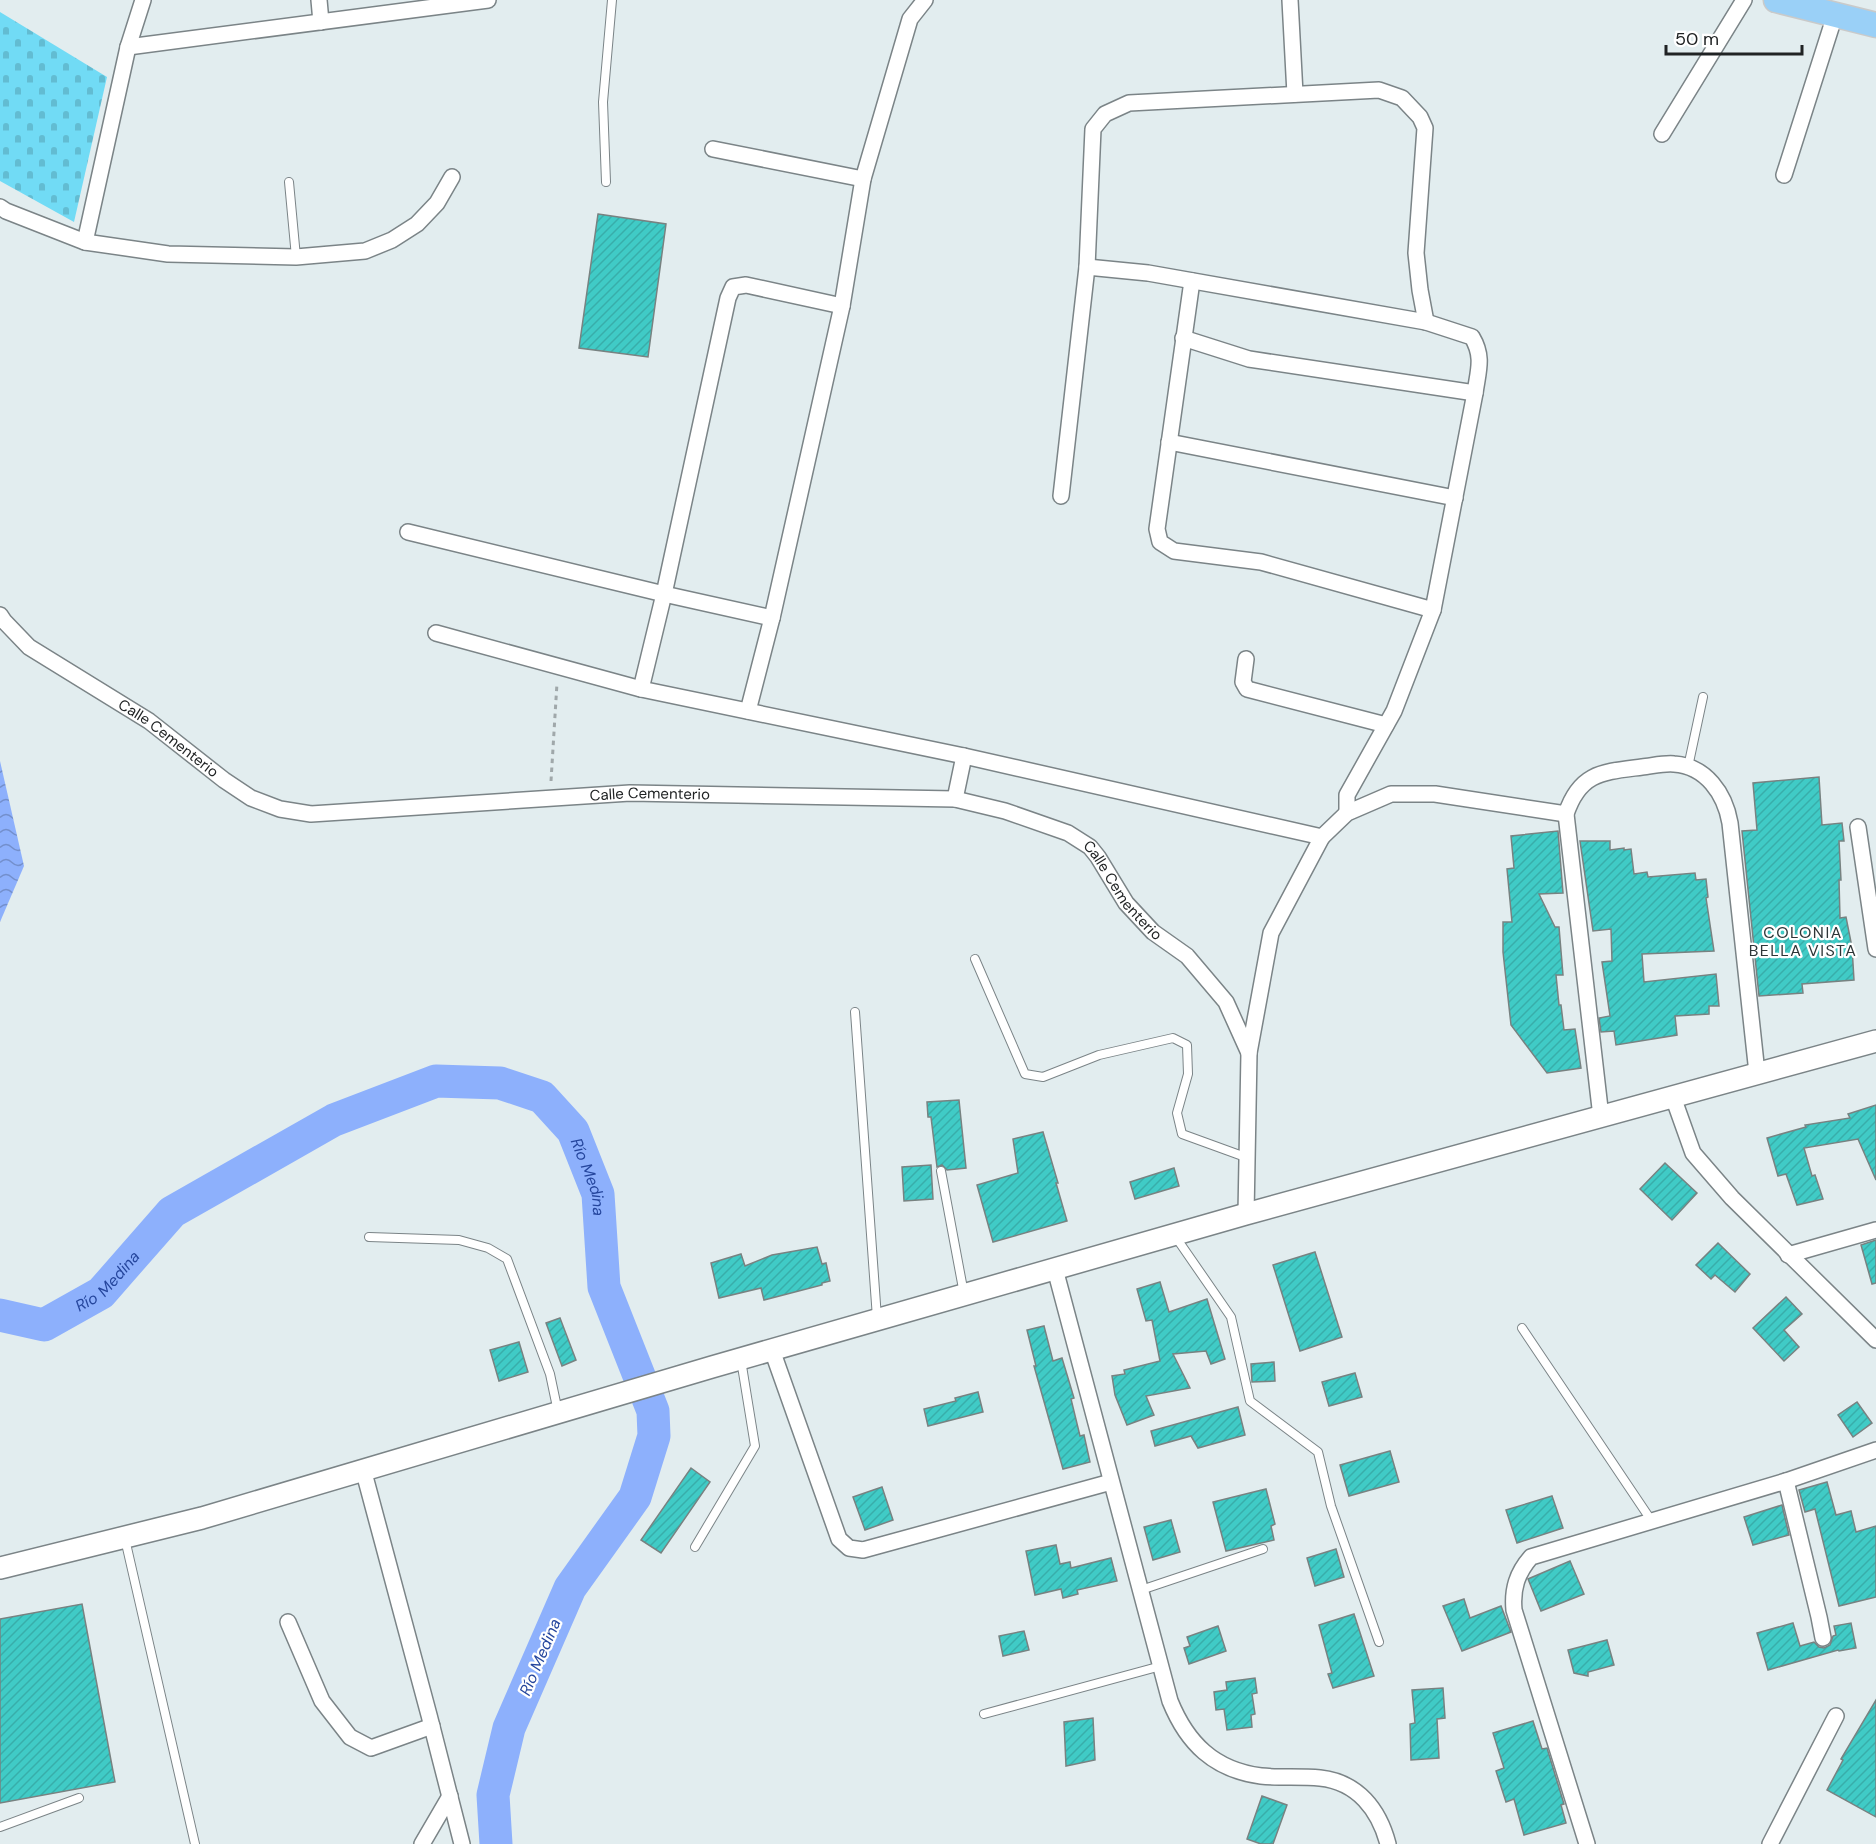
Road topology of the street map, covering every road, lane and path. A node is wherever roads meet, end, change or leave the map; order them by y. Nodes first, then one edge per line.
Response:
1 (143, 0) edge
2 (319, 0) edge
3 (488, 0) edge
4 (612, 0) edge
5 (925, 0) edge
6 (1290, 0) edge
7 (1744, 0) edge
8 (1776, 0) edge
9 (1839, 7) edge
10 (321, 22) junction
11 (1868, 23) edge
12 (128, 47) junction
13 (1295, 94) junction
14 (1662, 134) dead end
15 (713, 149) dead end
16 (1784, 175) dead end
17 (452, 177) dead end
18 (863, 179) junction
19 (289, 182) dead end
20 (606, 182) dead end
21 (0, 207) edge
22 (86, 242) junction
23 (296, 257) junction
24 (1087, 267) junction
25 (1192, 281) junction
26 (842, 306) junction
27 (1426, 322) junction
28 (1183, 338) junction
29 (1475, 393) junction
30 (1169, 442) junction
31 (1060, 496) dead end
32 (1455, 498) junction
33 (408, 532) dead end
34 (664, 594) junction
35 (1433, 610) junction
36 (0, 615) edge
37 (772, 618) junction
38 (436, 633) dead end
39 (1246, 659) dead end
40 (558, 666) junction
41 (641, 689) junction
42 (1703, 697) dead end
43 (748, 711) junction
44 (1386, 725) junction
45 (964, 756) junction
46 (1688, 767) junction
47 (550, 798) junction
48 (955, 799) junction
49 (1347, 813) junction
50 (1566, 814) junction
51 (1858, 827) dead end
52 (1322, 837) junction
53 (1876, 949) edge
54 (975, 959) dead end
55 (855, 1011) dead end
56 (1876, 1041) edge
57 (1249, 1053) junction
58 (1757, 1074) junction
59 (1673, 1097) junction
60 (1601, 1116) junction
61 (1248, 1158) junction
62 (941, 1171) dead end
63 (1246, 1214) junction
64 (1876, 1230) edge
65 (1174, 1235) junction
66 (369, 1237) dead end
67 (1788, 1255) junction
68 (1055, 1269) junction
69 (964, 1295) junction
70 (877, 1320) junction
71 (1522, 1328) dead end
72 (1876, 1340) edge
73 (772, 1350) junction
74 (741, 1359) junction
75 (559, 1413) junction
76 (1876, 1450) edge
77 (363, 1469) junction
78 (1786, 1481) junction
79 (1112, 1482) junction
80 (1651, 1520) junction
81 (124, 1537) junction
82 (695, 1547) dead end
83 (1263, 1549) dead end
84 (0, 1568) edge
85 (1141, 1590) junction
86 (288, 1622) dead end
87 (1823, 1638) dead end
88 (1378, 1642) dead end
89 (1161, 1666) junction
90 (984, 1714) dead end
91 (1836, 1716) dead end
92 (432, 1726) junction
93 (450, 1796) junction
94 (79, 1798) dead end
95 (0, 1827) edge
96 (195, 1844) edge
97 (422, 1844) edge
98 (462, 1844) edge
99 (1388, 1844) edge
100 (1587, 1844) edge
101 (1770, 1844) edge

1 - 12 street
2 - 10 street
3 - 10 street
4 - 20 lane
5 - 18 street
6 - 13 street
7 - 14 street
8 - 9 highway
9 - 11 highway
9 - 16 street
10 - 12 street
12 - 22 street
13 - 24 street
13 - 27 street
15 - 18 street
17 - 23 street
18 - 26 street
19 - 23 lane
21 - 22 street
22 - 23 street
24 - 25 street
24 - 31 street
25 - 27 street
25 - 28 street
26 - 34 street
26 - 37 street
27 - 29 street
28 - 29 street
28 - 30 street
29 - 32 street
30 - 32 street
30 - 35 street
32 - 35 street
33 - 34 street
34 - 37 street
34 - 41 street
35 - 44 street
36 - 47 street, Calle Cementerio
37 - 43 street
38 - 40 street
39 - 44 street
40 - 41 street
40 - 47 path
41 - 43 street
42 - 46 lane
43 - 45 street
44 - 49 street
45 - 48 street
45 - 52 street
46 - 50 street
46 - 58 street
47 - 48 street, Calle Cementerio
48 - 57 street, Calle Cementerio
49 - 50 street
49 - 52 street
50 - 60 street
51 - 53 street
52 - 57 street
54 - 61 lane
55 - 70 lane
56 - 58 main road
57 - 61 street
58 - 59 main road
59 - 60 main road
59 - 67 street
60 - 63 main road
61 - 63 street
62 - 69 lane
63 - 65 main road
64 - 67 street
65 - 68 main road
65 - 88 lane
66 - 75 lane
67 - 72 street
68 - 69 main road
68 - 79 street
69 - 70 main road
70 - 73 main road
71 - 80 lane
73 - 74 main road
73 - 79 street
74 - 75 main road
74 - 82 lane
75 - 77 main road
76 - 78 street
77 - 81 main road
77 - 92 street
78 - 80 street
78 - 87 street
79 - 85 street
80 - 100 street
81 - 84 main road
81 - 96 lane
83 - 85 lane
85 - 89 street
86 - 92 street
89 - 90 lane
89 - 99 street
91 - 101 street
92 - 93 street
93 - 97 street
93 - 98 street
94 - 95 lane

